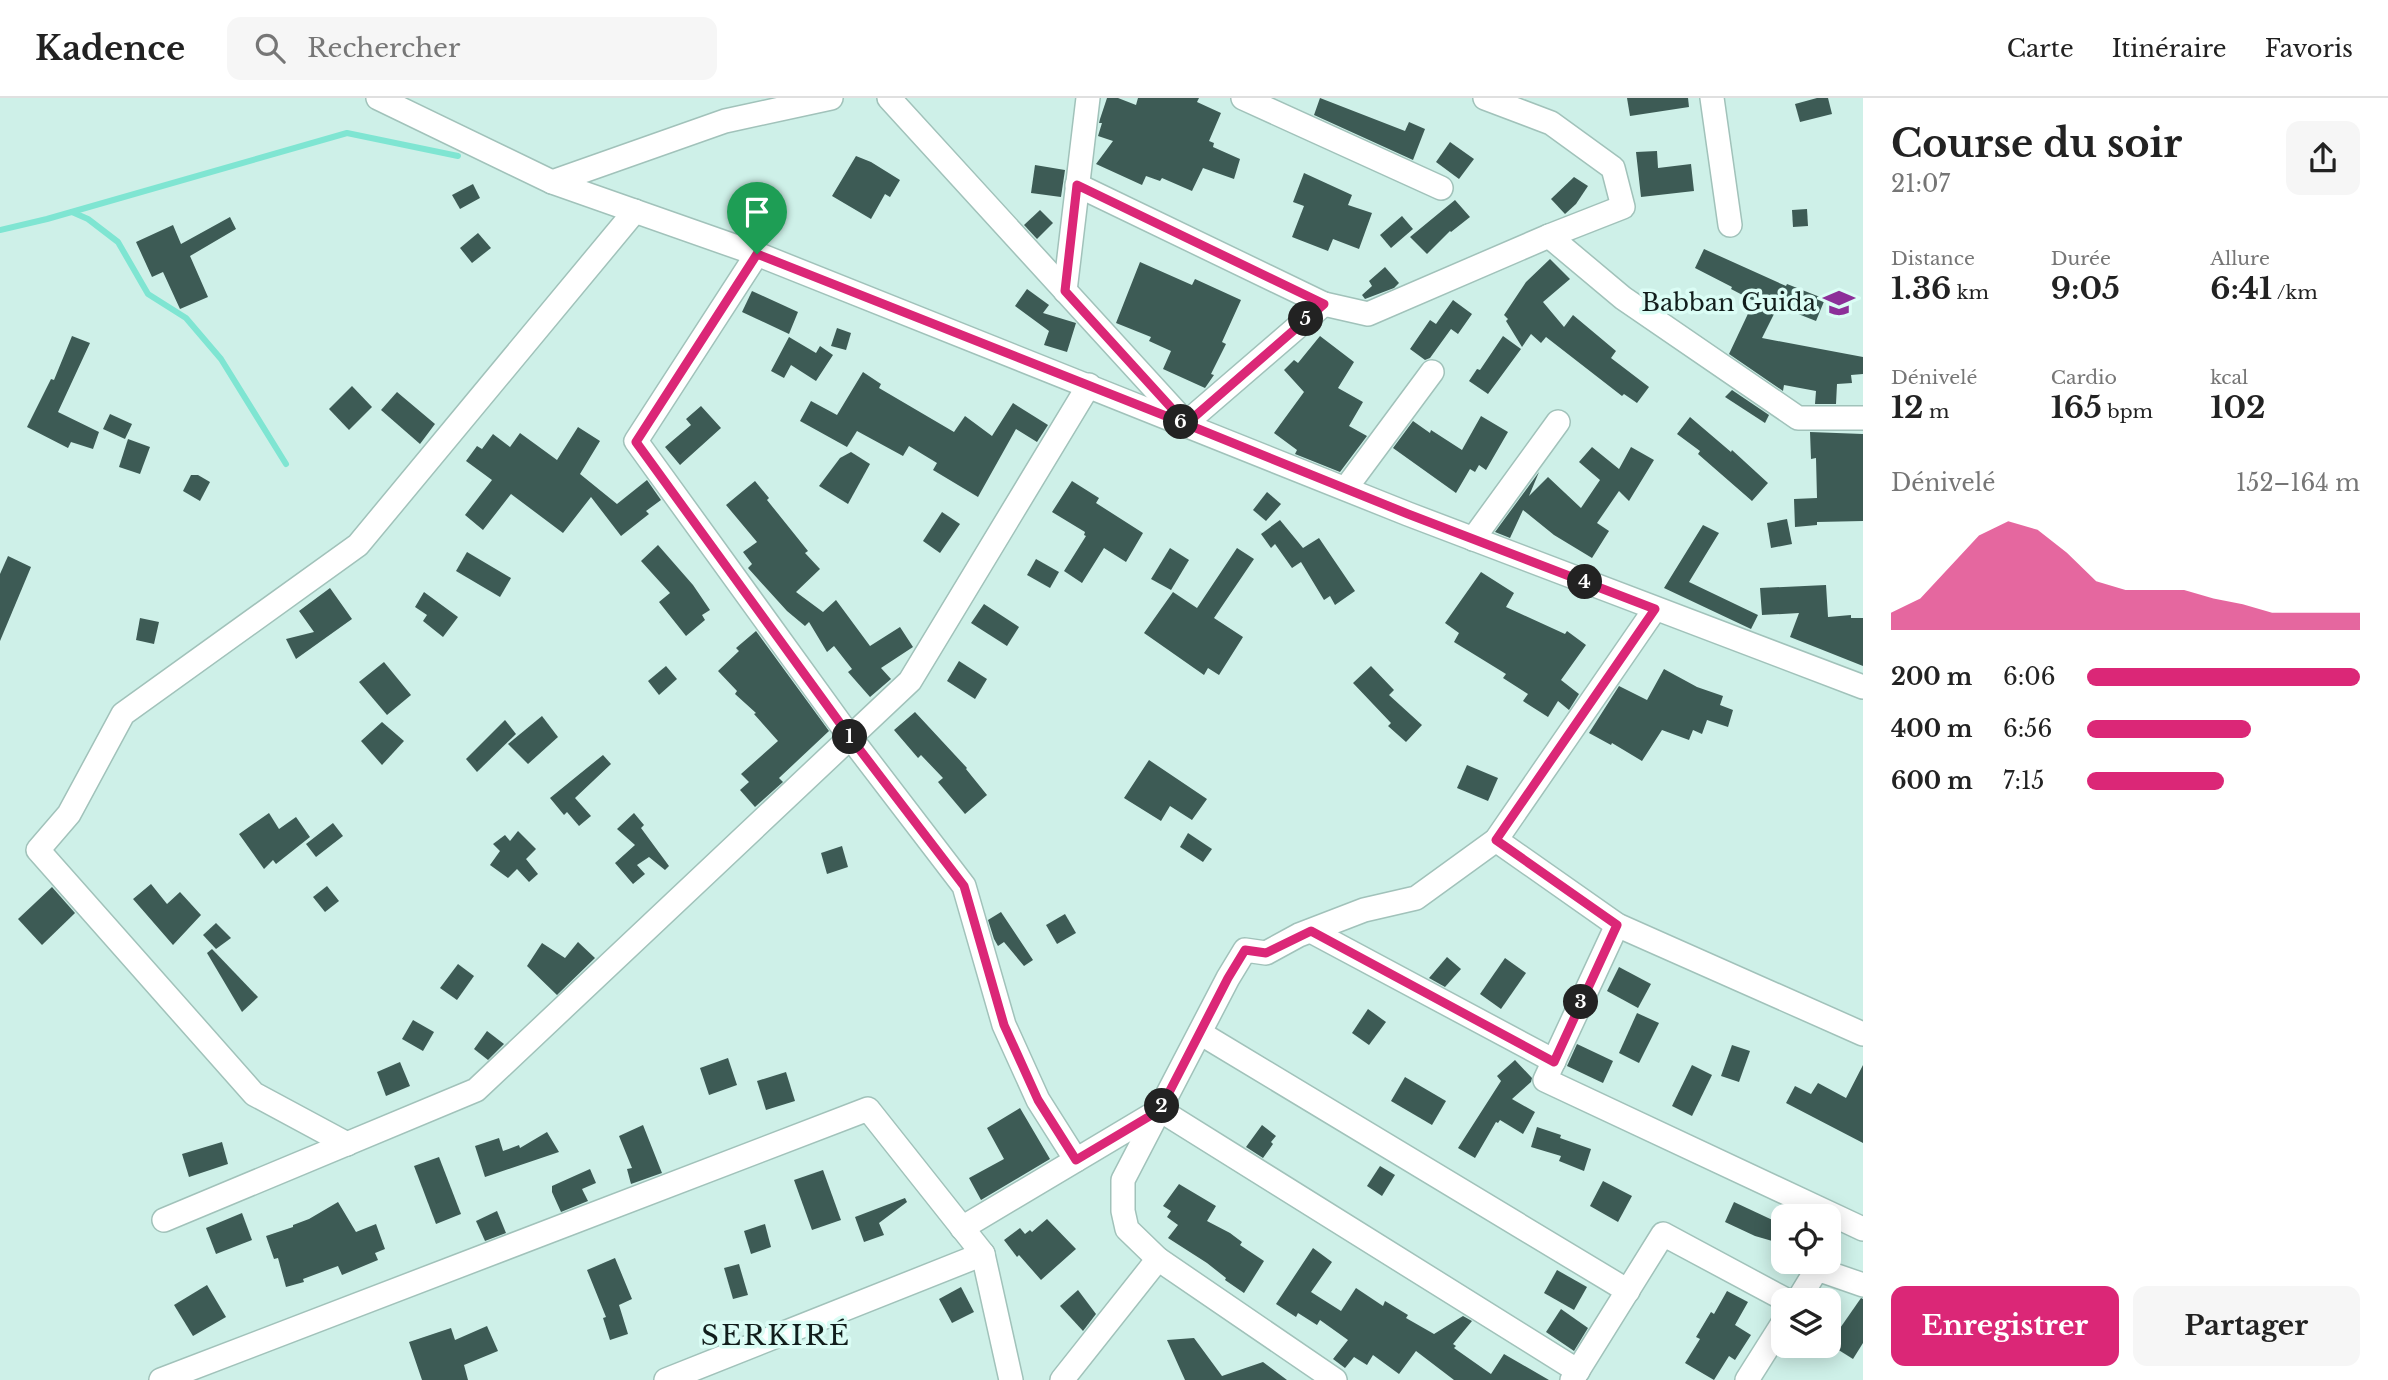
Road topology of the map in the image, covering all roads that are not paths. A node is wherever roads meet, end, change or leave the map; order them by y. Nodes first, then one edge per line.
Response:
1 (379, 98) edge
2 (760, 98) edge
3 (831, 98) edge
4 (889, 98) edge
5 (1088, 98) edge
6 (1243, 98) edge
7 (1485, 98) edge
8 (1712, 98) edge
9 (1528, 106) edge
10 (725, 121) junction
11 (552, 182) junction
12 (1077, 185) junction
13 (1441, 188) dead end
14 (635, 211) junction
15 (1730, 225) dead end
16 (1549, 236) junction
17 (757, 254) junction
18 (1065, 291) junction
19 (1324, 304) junction
20 (1432, 372) dead end
21 (1089, 386) junction
22 (1863, 418) edge
23 (1558, 422) dead end
24 (1186, 424) junction
25 (1346, 488) junction
26 (1473, 539) junction
27 (1655, 609) junction
28 (1863, 687) edge
29 (850, 737) junction
30 (1496, 840) junction
31 (1617, 925) junction
32 (1311, 931) junction
33 (1200, 1033) junction
34 (1863, 1034) edge
35 (1554, 1062) junction
36 (1160, 1110) junction
37 (348, 1144) junction
38 (1076, 1160) junction
39 (164, 1220) dead end
40 (962, 1228) junction
41 (1863, 1229) edge
42 (983, 1254) junction
43 (1158, 1259) junction
44 (1863, 1285) edge
45 (1805, 1288) edge
46 (1628, 1291) junction
47 (1771, 1292) edge
48 (1771, 1341) edge
49 (1575, 1376) edge
50 (161, 1380) edge
51 (666, 1380) edge
52 (1011, 1380) edge
53 (1062, 1380) edge
54 (1335, 1380) edge
55 (1746, 1380) edge

1 - 11 street
2 - 10 street
3 - 10 street
4 - 18 street
5 - 12 street
6 - 13 street
7 - 9 street
8 - 15 street
9 - 16 street
10 - 11 street
11 - 14 street
12 - 18 street
12 - 19 street
14 - 17 street
14 - 37 street
16 - 19 street
16 - 22 street
17 - 21 street
17 - 29 street
18 - 24 street
19 - 24 street
20 - 25 street
21 - 24 street
21 - 29 street
23 - 26 street
24 - 25 street
25 - 26 street
26 - 27 street
27 - 28 street
27 - 30 street
29 - 37 street
29 - 38 street
30 - 31 street
30 - 32 street
31 - 34 street
31 - 35 street
32 - 33 street
32 - 35 street
33 - 36 street
33 - 46 street
35 - 41 street
36 - 38 street
36 - 43 street
36 - 49 street
37 - 39 street
38 - 40 street
40 - 42 street
40 - 50 street
42 - 51 street
42 - 52 street
43 - 53 street
43 - 54 street
44 - 45 street
46 - 47 street
46 - 49 street
48 - 55 street

